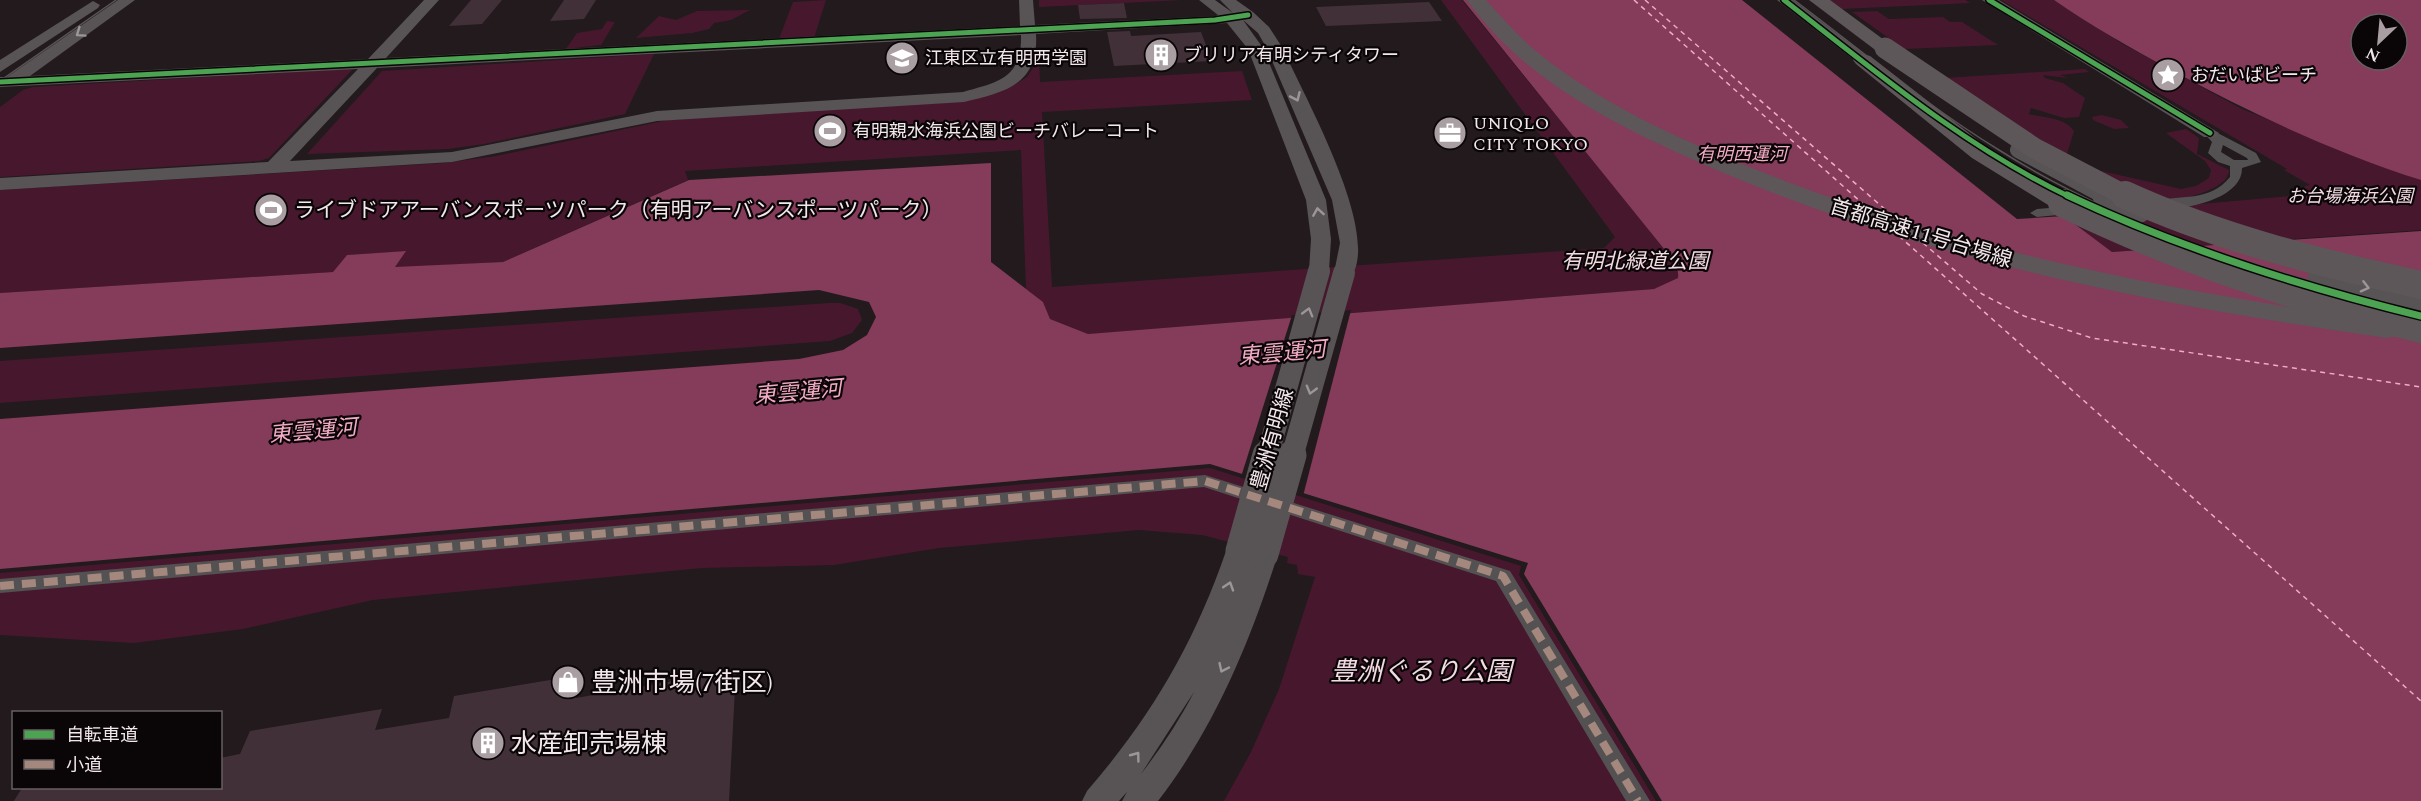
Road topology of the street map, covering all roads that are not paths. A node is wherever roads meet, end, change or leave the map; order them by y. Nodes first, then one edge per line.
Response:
1 (100, 0) edge
2 (128, 0) edge
3 (432, 0) edge
4 (1026, 0) edge
5 (1206, 0) edge
6 (1227, 0) edge
7 (1476, 0) edge
8 (1489, 0) edge
9 (1778, 0) edge
10 (1784, 0) edge
11 (1809, 0) edge
12 (1817, 0) edge
13 (1989, 0) edge
14 (1240, 17) junction
15 (1029, 30) junction
16 (1831, 36) junction
17 (1872, 56) junction
18 (374, 63) junction
19 (0, 66) edge
20 (3, 84) edge
21 (2210, 133) junction
22 (2236, 164) junction
23 (273, 168) junction
24 (0, 184) edge
25 (2037, 213) dead end
26 (1347, 218) junction
27 (1321, 239) junction
28 (2421, 285) edge
29 (2421, 300) edge
30 (2421, 316) edge
31 (2421, 327) edge
32 (2421, 334) edge
33 (0, 586) edge
34 (1099, 801) edge
35 (1139, 801) edge
36 (1638, 801) edge

1 - 19 street
2 -> 20 street
3 - 18 street
4 - 15 street
5 - 14 street, 豊洲有明線
6 - 14 street, 豊洲有明線
7 - 32 highway, 首都高速11号台場線
8 - 31 highway, 首都高速11号台場線, bridge
9 - 16 street
10 - 16 street
11 - 17 street
12 - 17 street
12 - 28 highway, bridge
13 - 21 street
14 - 15 street
14 -> 26 street, 豊洲有明線
27 -> 14 street, 豊洲有明線
15 - 18 street
15 - 23 street
16 - 17 street
17 -> 29 street, bridge
17 - 30 street
17 - 31 highway, bridge
18 - 20 street
18 - 23 street
21 - 22 street
21 - 22 street
22 - 25 street
23 - 24 street
26 - 27 street
26 -> 35 street, 豊洲有明線, bridge
34 -> 27 street, 豊洲有明線, bridge
33 - 36 street

